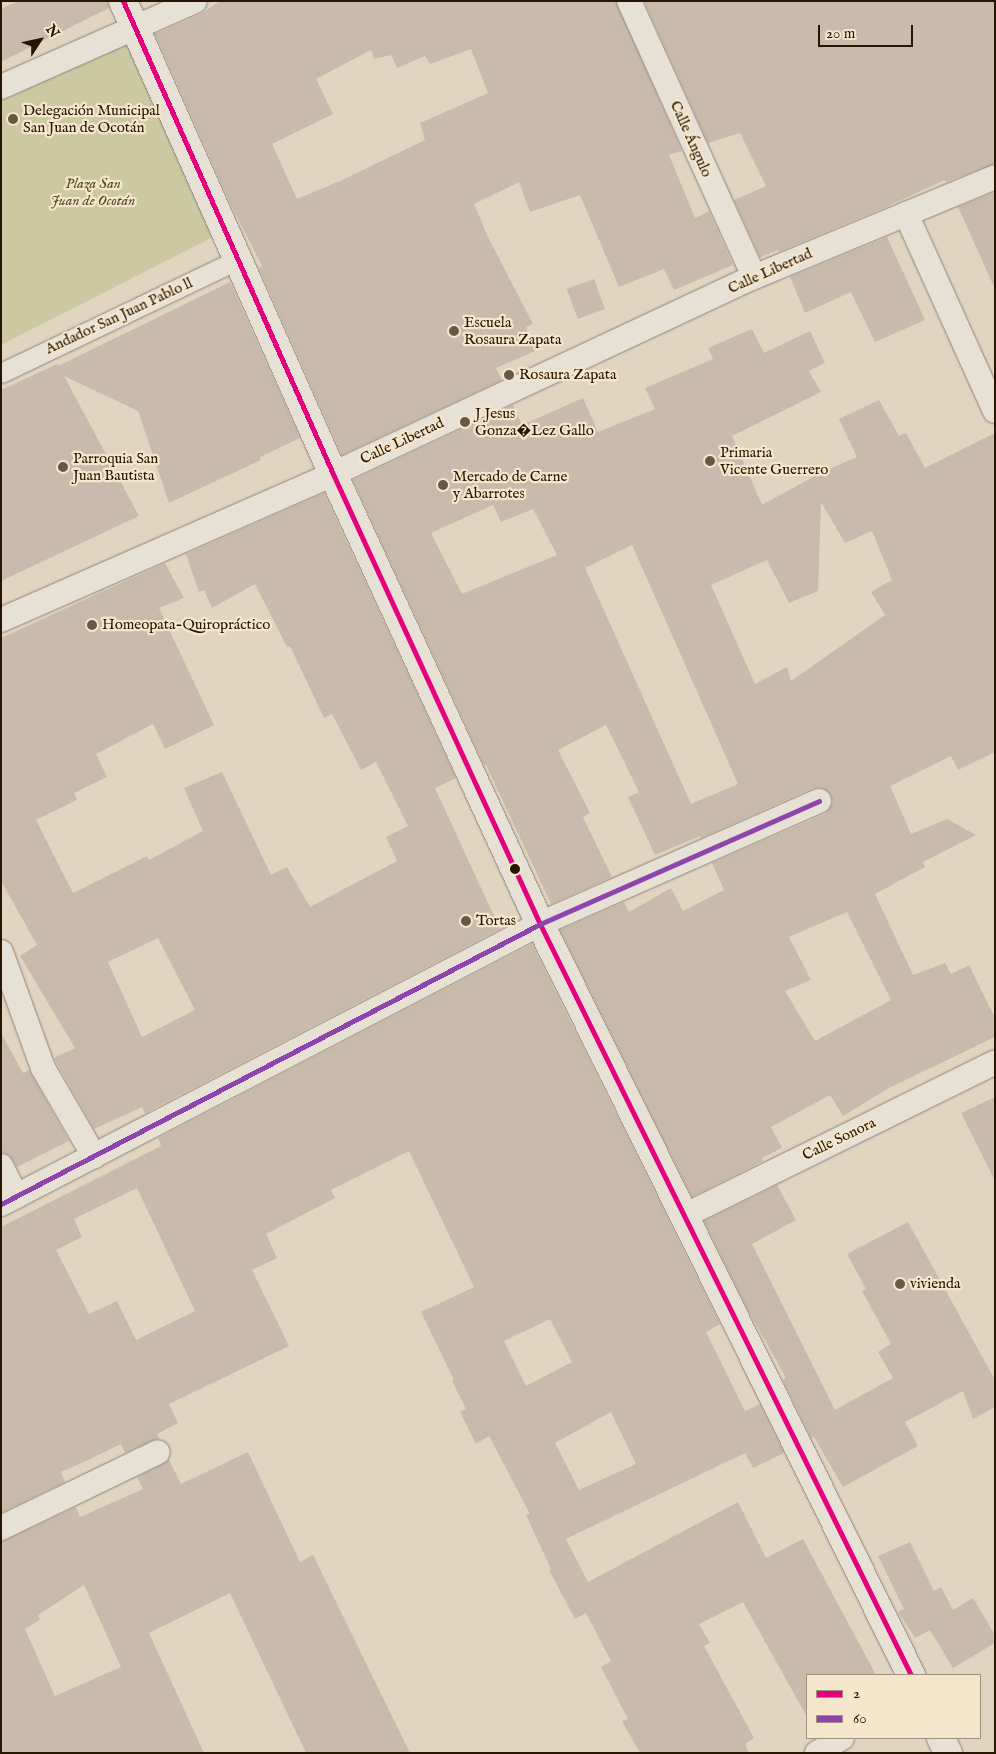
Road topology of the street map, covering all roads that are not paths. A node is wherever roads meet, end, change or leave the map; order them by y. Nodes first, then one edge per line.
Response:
1 (123, 1) edge
2 (195, 1) edge
3 (629, 1) edge
4 (133, 28) junction
5 (1, 87) edge
6 (995, 177) edge
7 (906, 214) junction
8 (237, 260) junction
9 (754, 277) junction
10 (3, 368) edge
11 (995, 411) edge
12 (333, 474) junction
13 (1, 620) edge
14 (819, 801) dead end
15 (540, 924) junction
16 (1, 952) edge
17 (995, 1062) edge
18 (94, 1156) junction
19 (1, 1166) edge
20 (9, 1200) edge
21 (684, 1216) junction
22 (158, 1452) dead end
23 (1, 1528) edge
24 (911, 1674) edge
25 (840, 1739) edge
26 (941, 1739) edge
27 (817, 1753) edge
28 (948, 1753) edge

1 - 4 main road
2 - 4 street
3 - 9 street, Calle Ángulo
4 - 5 street
4 - 8 main road
6 - 7 street, Calle Libertad
7 - 9 street, Calle Libertad
7 - 11 street
8 - 10 street, Andador San Juan Pablo ll
8 - 12 main road
9 - 12 street, Calle Libertad
12 - 13 street, Calle Libertad
12 - 15 main road
14 - 15 street
15 - 18 street
15 - 21 main road
16 - 18 street
17 - 21 street, Calle Sonora
18 - 20 street
19 - 20 street
21 - 24 main road
22 - 23 street
25 - 27 street
26 - 28 main road

